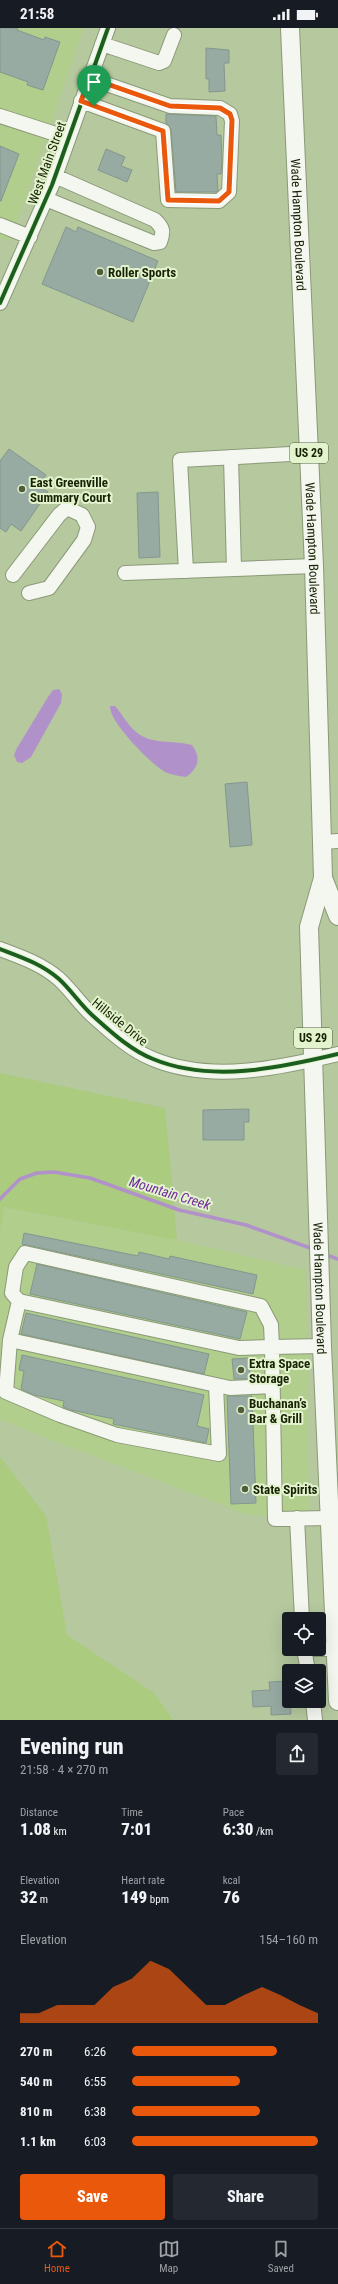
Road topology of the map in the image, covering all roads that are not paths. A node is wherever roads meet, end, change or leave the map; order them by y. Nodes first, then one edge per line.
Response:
1 (108, 28) edge
2 (290, 28) edge
3 (174, 35) dead end
4 (102, 44) junction
5 (90, 78) junction
6 (81, 101) junction
7 (0, 116) edge
8 (68, 138) junction
9 (55, 176) junction
10 (46, 199) junction
11 (0, 225) edge
12 (30, 237) junction
13 (0, 303) edge
14 (309, 453) junction
15 (231, 457) junction
16 (314, 566) junction
17 (234, 569) junction
18 (186, 571) junction
19 (125, 573) dead end
20 (13, 575) dead end
21 (29, 593) dead end
22 (330, 841) edge
23 (323, 878) junction
24 (338, 916) edge
25 (0, 949) edge
26 (338, 1054) edge
27 (314, 1060) junction
28 (19, 1301) junction
29 (10, 1340) junction
30 (322, 1346) junction
31 (272, 1347) junction
32 (216, 1385) junction
33 (273, 1386) junction
34 (333, 1476) edge
35 (297, 1518) junction
36 (329, 1518) junction
37 (302, 1612) edge
38 (326, 1649) edge
39 (336, 1649) junction
40 (338, 1702) edge
41 (314, 1708) edge
42 (315, 1720) edge

1 - 4 street, West Main Street
2 - 14 main road, Wade Hampton Boulevard / US 29
3 - 4 street
4 - 5 street, West Main Street
5 - 6 street, West Main Street
5 - 6 street
6 - 8 street, West Main Street
7 - 8 street
8 - 9 street, West Main Street
9 - 10 street, West Main Street
9 - 10 street
10 - 12 street, West Main Street
11 - 12 street
12 - 13 street, West Main Street
14 - 15 street
14 - 16 main road, Wade Hampton Boulevard / US 29
15 - 17 street
15 - 18 street
16 - 17 street
16 - 22 main road, Wade Hampton Boulevard / US 29
17 - 18 street
18 - 19 street
20 - 21 street
22 - 23 main road, Wade Hampton Boulevard / US 29
23 - 24 main road, Wade Hampton Boulevard / US 29
23 - 27 main road, Wade Hampton Boulevard / US 29
25 - 27 street, Hillside Drive
26 - 27 street, Hillside Drive
27 - 30 main road, Wade Hampton Boulevard / US 29
28 - 29 street
28 - 31 street
28 - 31 street
29 - 32 street
29 - 32 street
30 - 31 street
30 - 34 main road, Wade Hampton Boulevard / US 29
31 - 33 street
32 - 33 street
33 - 35 street
34 - 36 main road, Wade Hampton Boulevard / US 29
35 - 36 street
35 - 37 street
36 - 39 main road, Wade Hampton Boulevard / US 29
38 - 39 street
39 - 40 main road, Wade Hampton Boulevard / US 29
41 - 42 street

